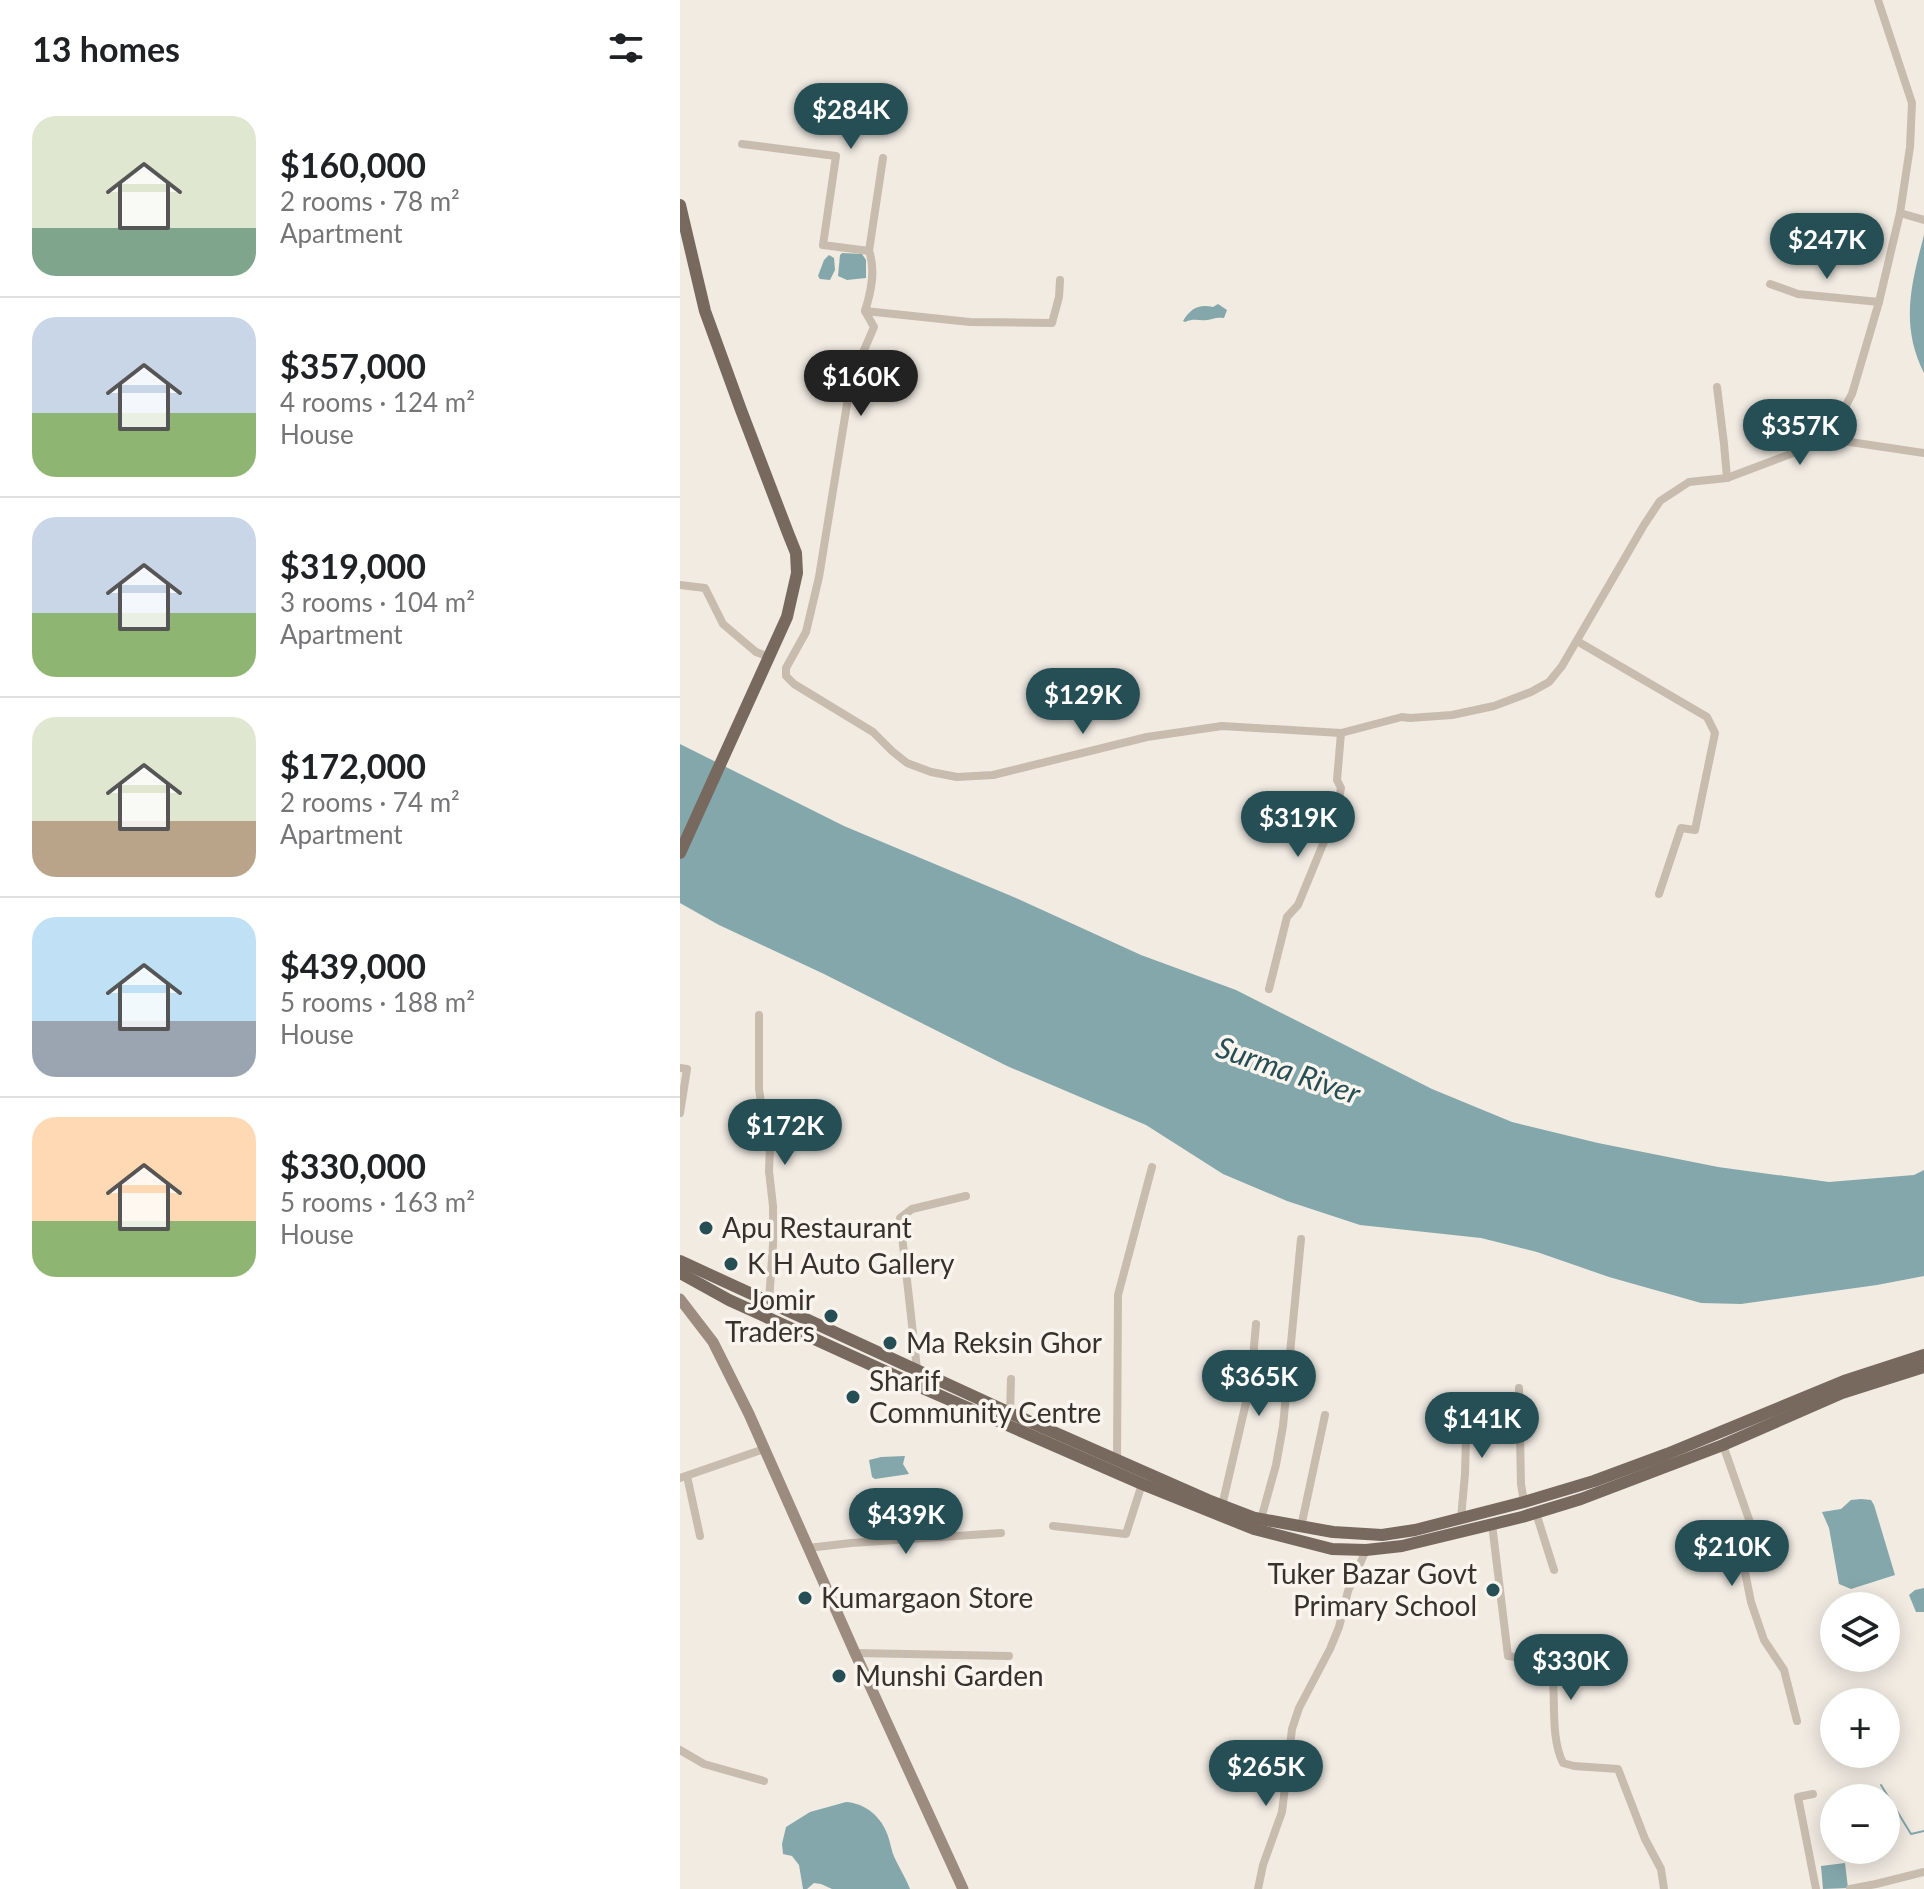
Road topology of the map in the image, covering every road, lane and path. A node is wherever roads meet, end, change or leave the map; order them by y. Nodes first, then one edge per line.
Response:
1 (1878, 0) edge
2 (742, 144) dead end
3 (883, 158) dead end
4 (680, 205) edge
5 (1900, 213) junction
6 (1923, 220) edge
7 (869, 251) junction
8 (1060, 280) dead end
9 (1770, 284) dead end
10 (1879, 302) junction
11 (865, 311) junction
12 (1717, 387) dead end
13 (1830, 439) junction
14 (1924, 453) edge
15 (1727, 478) junction
16 (680, 585) edge
17 (1577, 641) junction
18 (769, 657) junction
19 (1341, 733) junction
20 (680, 853) edge
21 (1659, 894) dead end
22 (1269, 989) dead end
23 (759, 1015) dead end
24 (680, 1068) edge
25 (680, 1113) edge
26 (1152, 1167) dead end
27 (966, 1196) dead end
28 (1301, 1239) dead end
29 (680, 1261) edge
30 (680, 1273) edge
31 (735, 1285) junction
32 (680, 1299) edge
33 (729, 1300) junction
34 (769, 1301) junction
35 (766, 1317) junction
36 (1256, 1324) dead end
37 (858, 1342) junction
38 (1924, 1355) edge
39 (852, 1356) junction
40 (1924, 1367) edge
41 (917, 1369) junction
42 (1011, 1379) dead end
43 (1519, 1388) dead end
44 (1467, 1400) dead end
45 (1010, 1413) junction
46 (1325, 1415) dead end
47 (1723, 1445) junction
48 (764, 1449) junction
49 (1117, 1460) junction
50 (684, 1477) edge
51 (1142, 1484) junction
52 (1524, 1502) junction
53 (1222, 1506) junction
54 (1536, 1513) junction
55 (1461, 1518) junction
56 (1261, 1519) junction
57 (1492, 1524) junction
58 (1053, 1526) dead end
59 (1301, 1527) junction
60 (1001, 1533) dead end
61 (700, 1536) dead end
62 (808, 1548) junction
63 (1366, 1550) junction
64 (1554, 1570) dead end
65 (855, 1653) junction
66 (1009, 1656) dead end
67 (1797, 1721) dead end
68 (680, 1750) edge
69 (764, 1781) dead end
70 (1813, 1794) dead end
71 (1924, 1872) edge
72 (963, 1889) edge
73 (1258, 1889) edge
74 (1664, 1889) edge
75 (1816, 1889) edge
76 (1850, 1889) edge

1 - 5 street
2 - 7 street
3 - 7 street
4 - 18 main road
5 - 6 street
5 - 10 street
7 - 11 street
8 - 11 street
9 - 10 street
10 - 13 street
11 - 19 street
12 - 15 street
13 - 14 street
13 - 15 street
15 - 17 street
16 - 18 street
17 - 19 street
17 - 21 street
18 - 20 main road
19 - 22 street
23 - 34 street
24 - 25 street
26 - 49 street
27 - 41 street
28 - 56 street
29 - 31 main road
30 - 33 main road
31 - 33 main road
31 - 34 main road
32 - 48 main road
33 - 35 main road
34 - 35 street
34 - 37 main road
35 - 39 main road
36 - 53 street
37 - 39 main road
37 - 41 main road
38 - 52 main road
39 - 51 main road
40 - 47 main road
41 - 45 main road
42 - 45 street
43 - 52 street
44 - 55 street
45 - 49 main road
46 - 59 street
47 - 54 main road
47 - 67 street
48 - 50 street
48 - 62 main road
49 - 53 main road
50 - 61 street
51 - 58 street
51 - 63 main road
52 - 55 main road
53 - 56 main road
54 - 57 main road
54 - 64 street
55 - 59 main road
56 - 59 main road
57 - 63 main road
57 - 74 street
60 - 62 street
62 - 65 main road
63 - 73 street
65 - 66 street
65 - 72 main road
68 - 69 street
70 - 75 street
71 - 76 street

